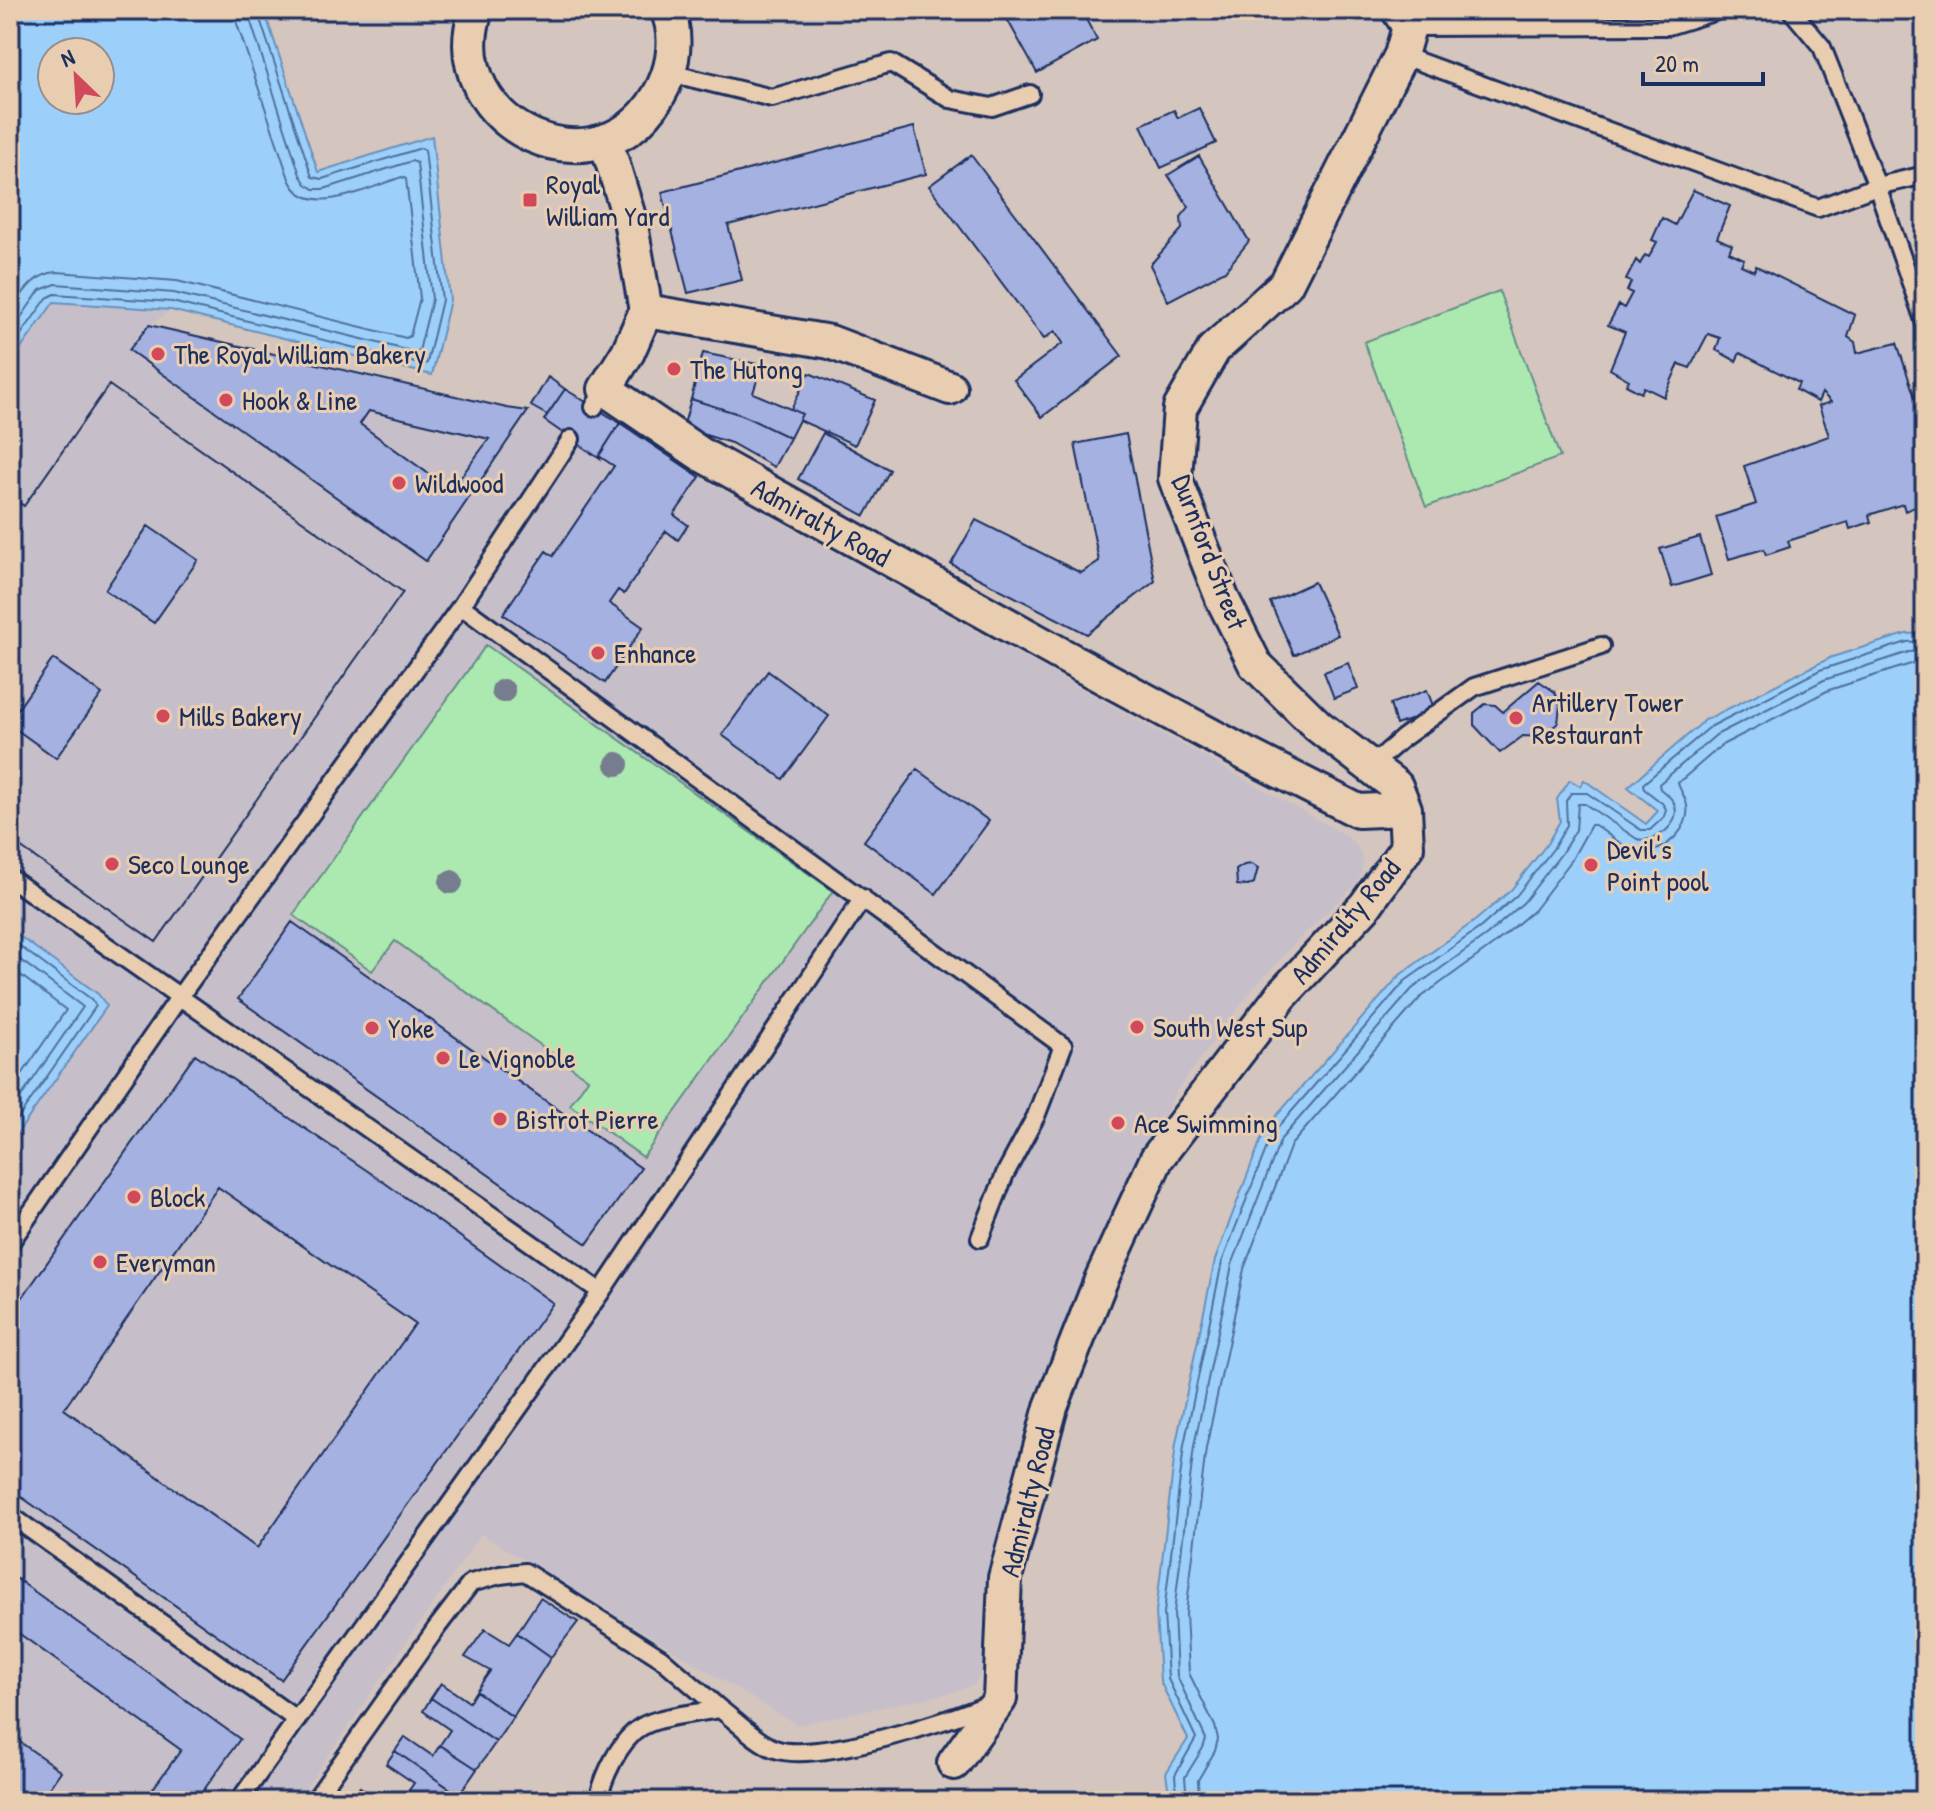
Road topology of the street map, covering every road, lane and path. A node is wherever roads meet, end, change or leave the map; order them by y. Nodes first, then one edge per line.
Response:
1 (476, 10) edge
2 (667, 10) edge
3 (1720, 10) edge
4 (1791, 10) edge
5 (1403, 31) edge
6 (670, 73) junction
7 (1030, 94) dead end
8 (606, 142) junction
9 (1925, 175) edge
10 (1877, 186) junction
11 (646, 311) junction
12 (1925, 323) edge
13 (950, 388) dead end
14 (571, 439) dead end
15 (461, 606) junction
16 (1601, 646) dead end
17 (1372, 765) junction
18 (1405, 809) junction
19 (10, 878) edge
20 (863, 898) junction
21 (180, 996) junction
22 (980, 1238) dead end
23 (10, 1243) edge
24 (601, 1292) junction
25 (10, 1515) edge
26 (1000, 1699) junction
27 (720, 1709) junction
28 (297, 1720) junction
29 (954, 1763) dead end
30 (239, 1801) edge
31 (314, 1801) edge
32 (598, 1801) edge

1 - 8 street
2 - 6 street
3 - 5 lane
4 - 10 lane
5 - 10 lane
5 - 17 street, Durnford Street
6 - 7 lane
6 - 8 street
8 - 11 street
9 - 10 lane
10 - 12 lane
11 - 13 street
11 - 18 street, Admiralty Road
14 - 15 lane
15 - 20 lane
15 - 21 lane
16 - 17 lane
17 - 18 street, Durnford Street
18 - 26 street, Admiralty Road
19 - 21 lane
20 - 22 lane
20 - 24 lane
21 - 23 lane
21 - 24 lane
24 - 28 lane
25 - 28 lane
26 - 27 lane
26 - 29 street
27 - 31 lane
27 - 32 lane
28 - 30 lane

